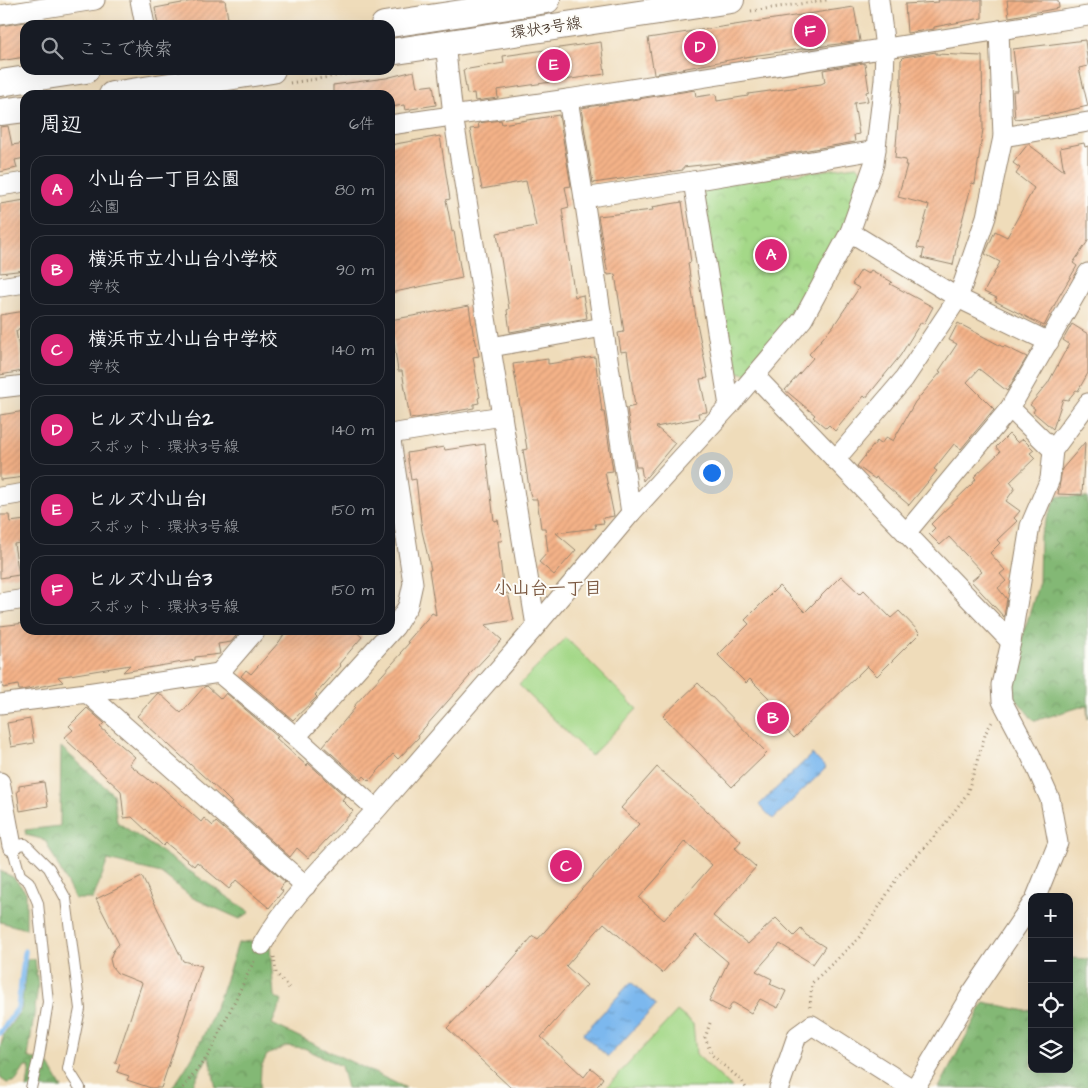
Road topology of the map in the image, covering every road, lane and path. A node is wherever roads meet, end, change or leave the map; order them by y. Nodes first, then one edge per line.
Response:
1 (95, 0) edge
2 (140, 0) edge
3 (547, 0) edge
4 (731, 0) edge
5 (879, 0) edge
6 (440, 8) edge
7 (0, 15) edge
8 (1088, 16) edge
9 (143, 20) edge
10 (395, 22) edge
11 (999, 30) junction
12 (445, 43) junction
13 (885, 48) junction
14 (395, 51) edge
15 (53, 75) edge
16 (246, 75) edge
17 (0, 83) edge
18 (167, 90) edge
19 (568, 99) junction
20 (20, 110) edge
21 (0, 112) edge
22 (453, 116) junction
23 (1088, 122) edge
24 (395, 124) edge
25 (1003, 137) junction
26 (876, 150) junction
27 (693, 182) junction
28 (20, 183) edge
29 (0, 186) edge
30 (584, 198) junction
31 (850, 232) junction
32 (1088, 273) edge
33 (20, 284) edge
34 (0, 287) edge
35 (958, 298) junction
36 (603, 327) junction
37 (1049, 342) junction
38 (491, 347) junction
39 (755, 376) junction
40 (20, 386) edge
41 (0, 388) edge
42 (1088, 402) edge
43 (729, 406) junction
44 (1010, 408) junction
45 (502, 416) junction
46 (395, 433) edge
47 (1053, 450) junction
48 (835, 460) junction
49 (395, 465) edge
50 (20, 494) edge
51 (0, 497) edge
52 (631, 513) junction
53 (906, 533) junction
54 (20, 600) edge
55 (0, 603) edge
56 (536, 626) junction
57 (395, 627) edge
58 (252, 635) edge
59 (388, 635) edge
60 (1011, 642) junction
61 (219, 672) junction
62 (87, 693) junction
63 (1002, 701) junction
64 (0, 704) edge
65 (296, 737) junction
66 (0, 782) edge
67 (376, 809) junction
68 (2, 811) edge
69 (12, 846) junction
70 (306, 886) junction
71 (1038, 893) edge
72 (1028, 910) edge
73 (262, 945) joint
74 (710, 1023) dead end
75 (808, 1029) junction
76 (30, 1088) edge
77 (80, 1088) edge
78 (183, 1088) edge
79 (746, 1088) edge
80 (779, 1088) edge
81 (913, 1088) edge

1 - 7 street
2 - 9 street
3 - 6 street, 環状3号線
4 - 12 street, 環状3号線
5 - 13 street
6 - 10 street, 環状3号線
6 - 12 street
8 - 11 street
11 - 13 street
11 - 25 street
12 - 14 street, 環状3号線
12 - 22 street
13 - 19 street
13 - 26 street
15 - 17 street
16 - 18 street
19 - 22 street
19 - 30 street
20 - 21 street
22 - 24 street
22 - 38 street
23 - 25 street
25 - 35 street
26 - 27 street
26 - 31 street
27 - 30 street
27 - 43 street
28 - 29 street
30 - 36 street
31 - 35 street
31 - 39 street
32 - 37 street
33 - 34 street
35 - 37 street
35 - 48 street
36 - 38 street
36 - 52 street
37 - 44 street
38 - 45 street
39 - 43 street
39 - 48 street
40 - 41 street
42 - 47 street
43 - 52 street
44 - 47 street
44 - 53 street
45 - 46 street
45 - 56 street
47 - 60 street
48 - 53 street
49 - 57 street
50 - 51 street
52 - 56 street
53 - 60 street
54 - 55 street
56 - 67 street
58 - 61 street
59 - 65 street
60 - 63 street
61 - 62 street
61 - 65 street
62 - 64 street
62 - 70 street
63 - 71 street
63 - 75 path
65 - 67 street
66 - 68 street
67 - 70 street
68 - 69 street
69 - 76 lane
69 - 77 lane
70 - 73 street
72 - 81 street
73 - 78 path
74 - 79 path
75 - 80 street
75 - 81 street

